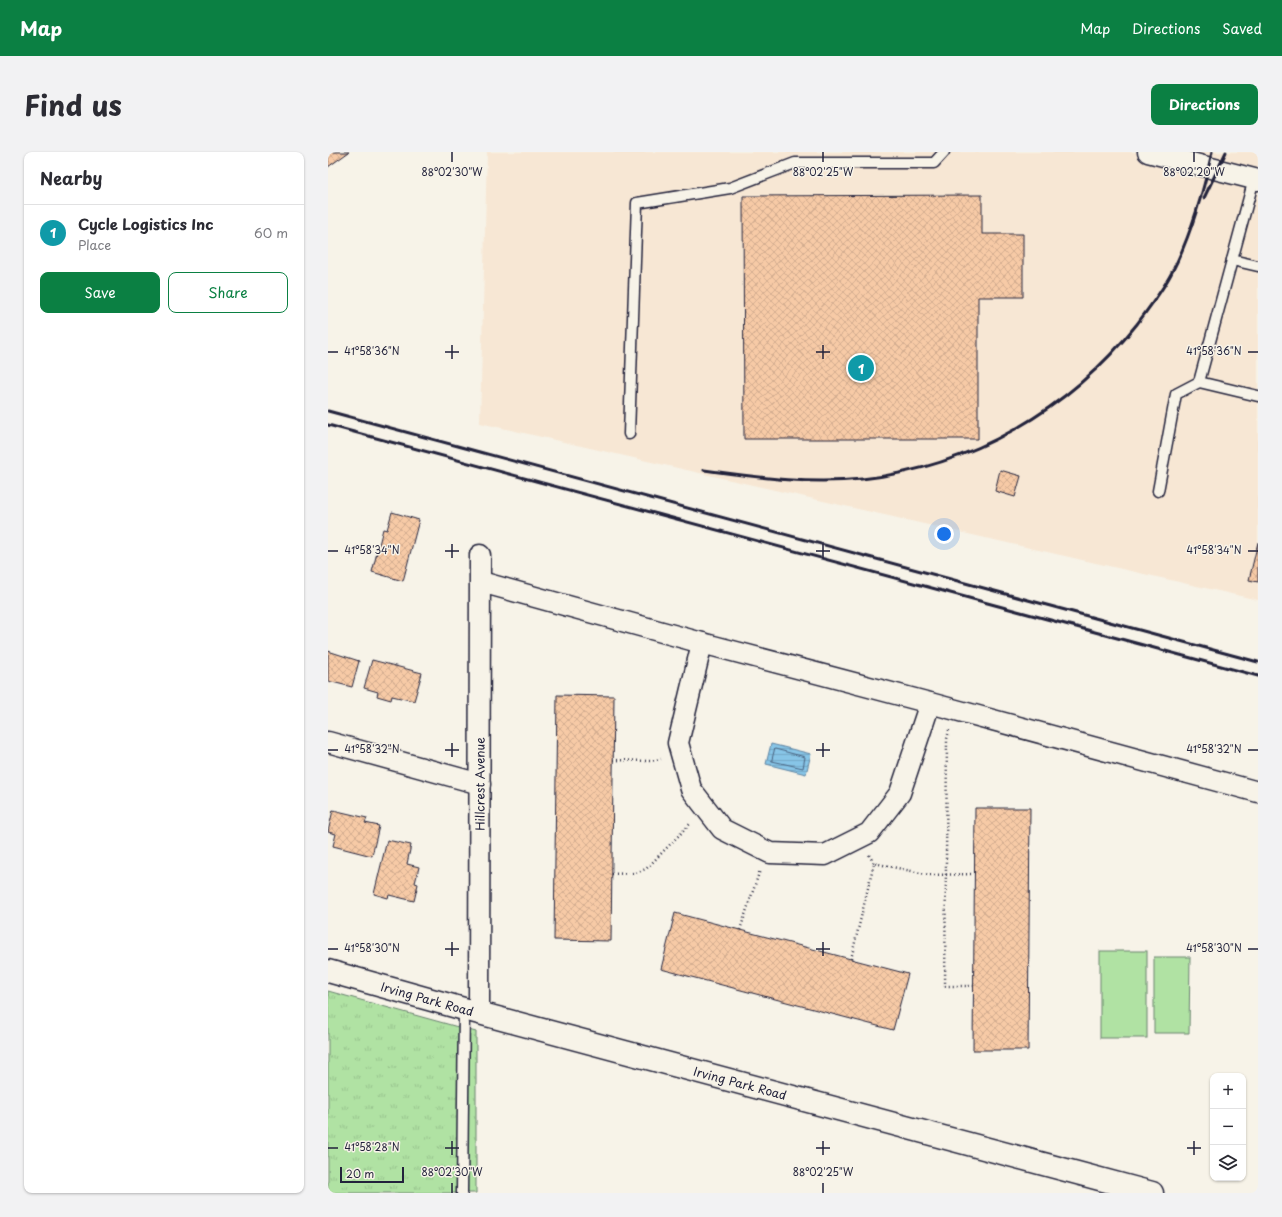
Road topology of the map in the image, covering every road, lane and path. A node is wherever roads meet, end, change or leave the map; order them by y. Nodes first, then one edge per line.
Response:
1 (944, 152) edge
2 (1148, 152) edge
3 (1256, 179) edge
4 (1232, 260) junction
5 (1258, 266) edge
6 (1199, 382) junction
7 (1258, 396) edge
8 (629, 434) dead end
9 (1158, 491) dead end
10 (480, 556) dead end
11 (481, 582) junction
12 (702, 642) junction
13 (930, 703) junction
14 (954, 710) junction
15 (328, 742) edge
16 (680, 754) junction
17 (614, 760) dead end
18 (480, 784) junction
19 (1258, 792) edge
20 (706, 809) junction
21 (766, 851) junction
22 (612, 874) dead end
23 (975, 874) dead end
24 (946, 875) junction
25 (740, 930) dead end
26 (851, 959) dead end
27 (328, 971) edge
28 (974, 986) dead end
29 (471, 1011) junction
30 (462, 1193) edge
31 (1152, 1193) edge

1 - 8 lane
2 - 3 street
3 - 4 lane
4 - 5 lane
4 - 6 lane
6 - 7 lane
6 - 9 lane
10 - 11 street, Hillcrest Avenue
11 - 12 street
11 - 18 street, Hillcrest Avenue
12 - 13 street
12 - 16 street
13 - 14 street
13 - 21 street
14 - 19 street
14 - 24 path
15 - 18 street
16 - 17 path
16 - 20 street
18 - 29 street, Hillcrest Avenue
20 - 21 street
20 - 22 path
21 - 25 path
23 - 24 path
24 - 26 path
24 - 28 path
27 - 29 main road, Irving Park Road
29 - 30 lane
29 - 31 main road, Irving Park Road

